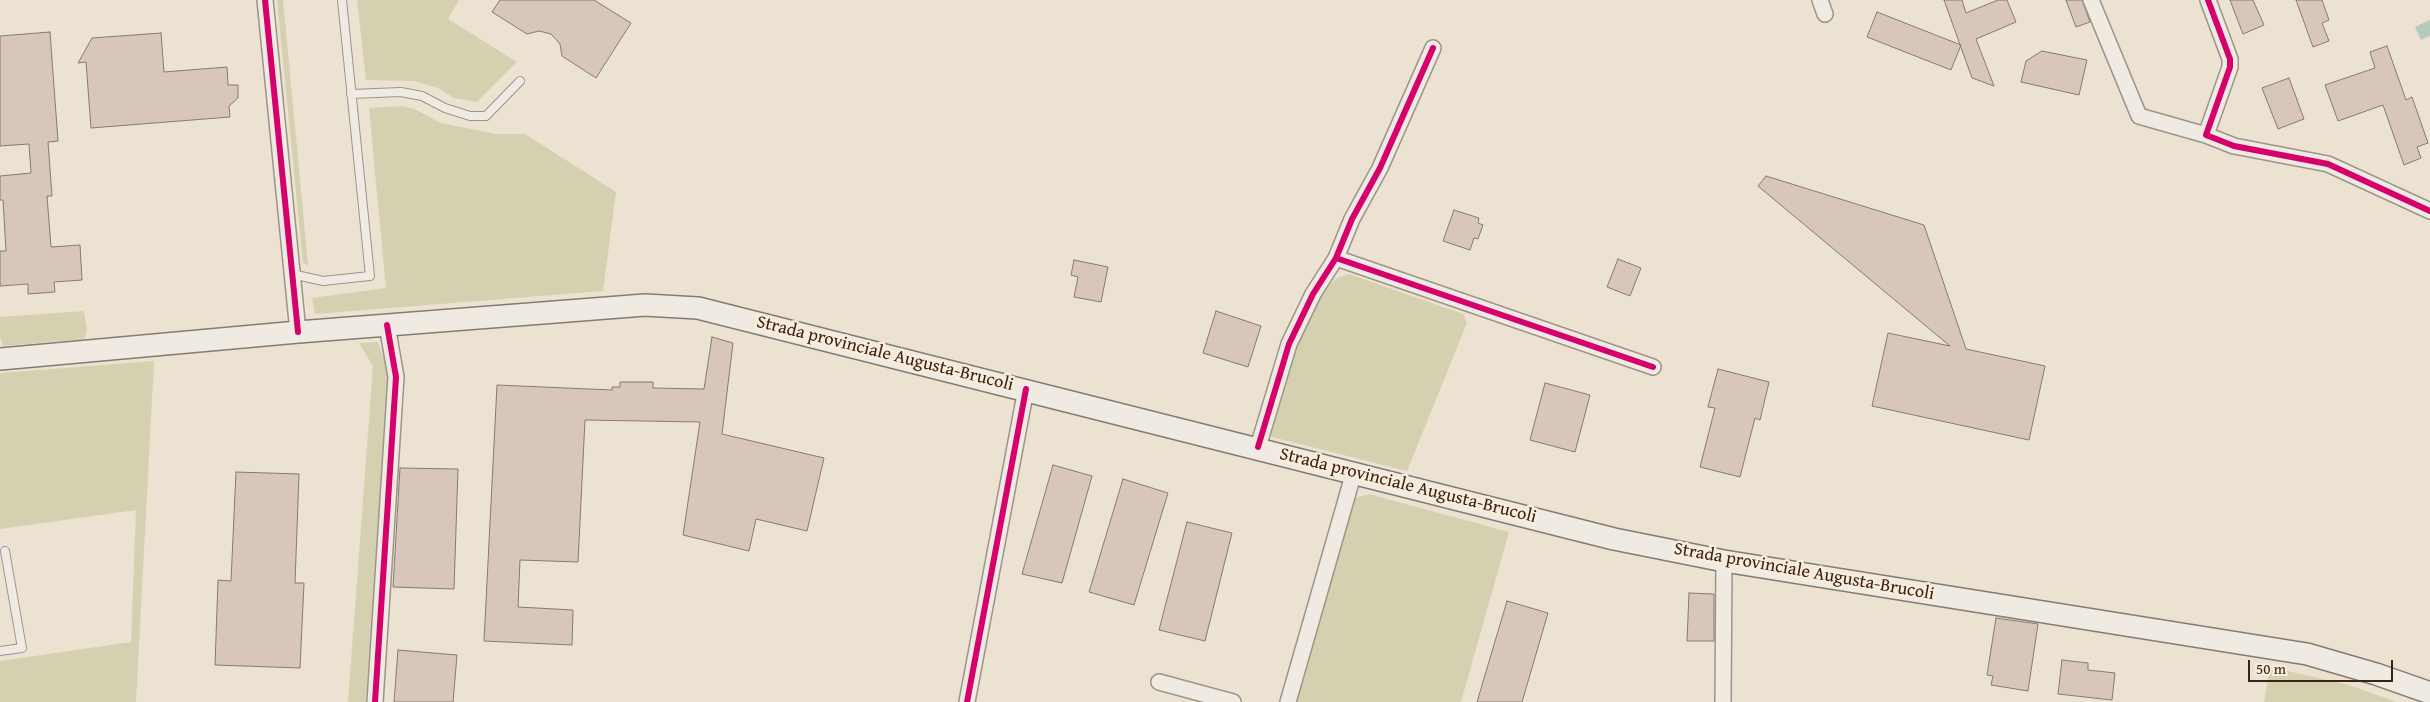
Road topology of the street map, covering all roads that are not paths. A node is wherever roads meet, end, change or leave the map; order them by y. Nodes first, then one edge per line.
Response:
1 (265, 0) edge
2 (342, 0) edge
3 (2091, 0) edge
4 (2208, 0) edge
5 (1433, 48) dead end
6 (520, 81) dead end
7 (351, 94) junction
8 (2206, 135) junction
9 (2430, 211) edge
10 (1336, 258) junction
11 (292, 274) junction
12 (387, 325) junction
13 (298, 332) junction
14 (0, 359) edge
15 (1654, 367) dead end
16 (1026, 389) junction
17 (1258, 447) junction
18 (1354, 472) junction
19 (5, 550) dead end
20 (1724, 561) junction
21 (0, 652) edge
22 (1160, 682) dead end
23 (2430, 693) edge
24 (375, 702) edge
25 (966, 702) edge
26 (1233, 702) edge
27 (1288, 702) edge
28 (1723, 702) edge

1 - 11 street
2 - 7 lane
3 - 8 street
4 - 8 street
5 - 10 street
6 - 7 lane
7 - 11 lane
8 - 9 street
10 - 15 street
10 - 17 street
11 - 13 street
12 - 13 main road, Strada provinciale Augusta-Brucoli
12 - 16 main road, Strada provinciale Augusta-Brucoli
12 - 24 street
13 - 14 main road, Strada provinciale Augusta-Brucoli
16 - 17 main road, Strada provinciale Augusta-Brucoli
16 - 25 street
17 - 18 main road, Strada provinciale Augusta-Brucoli
18 - 20 main road, Strada provinciale Augusta-Brucoli
18 - 27 street
19 - 21 lane
20 - 23 main road, Strada provinciale Augusta-Brucoli
20 - 28 street
22 - 26 street

